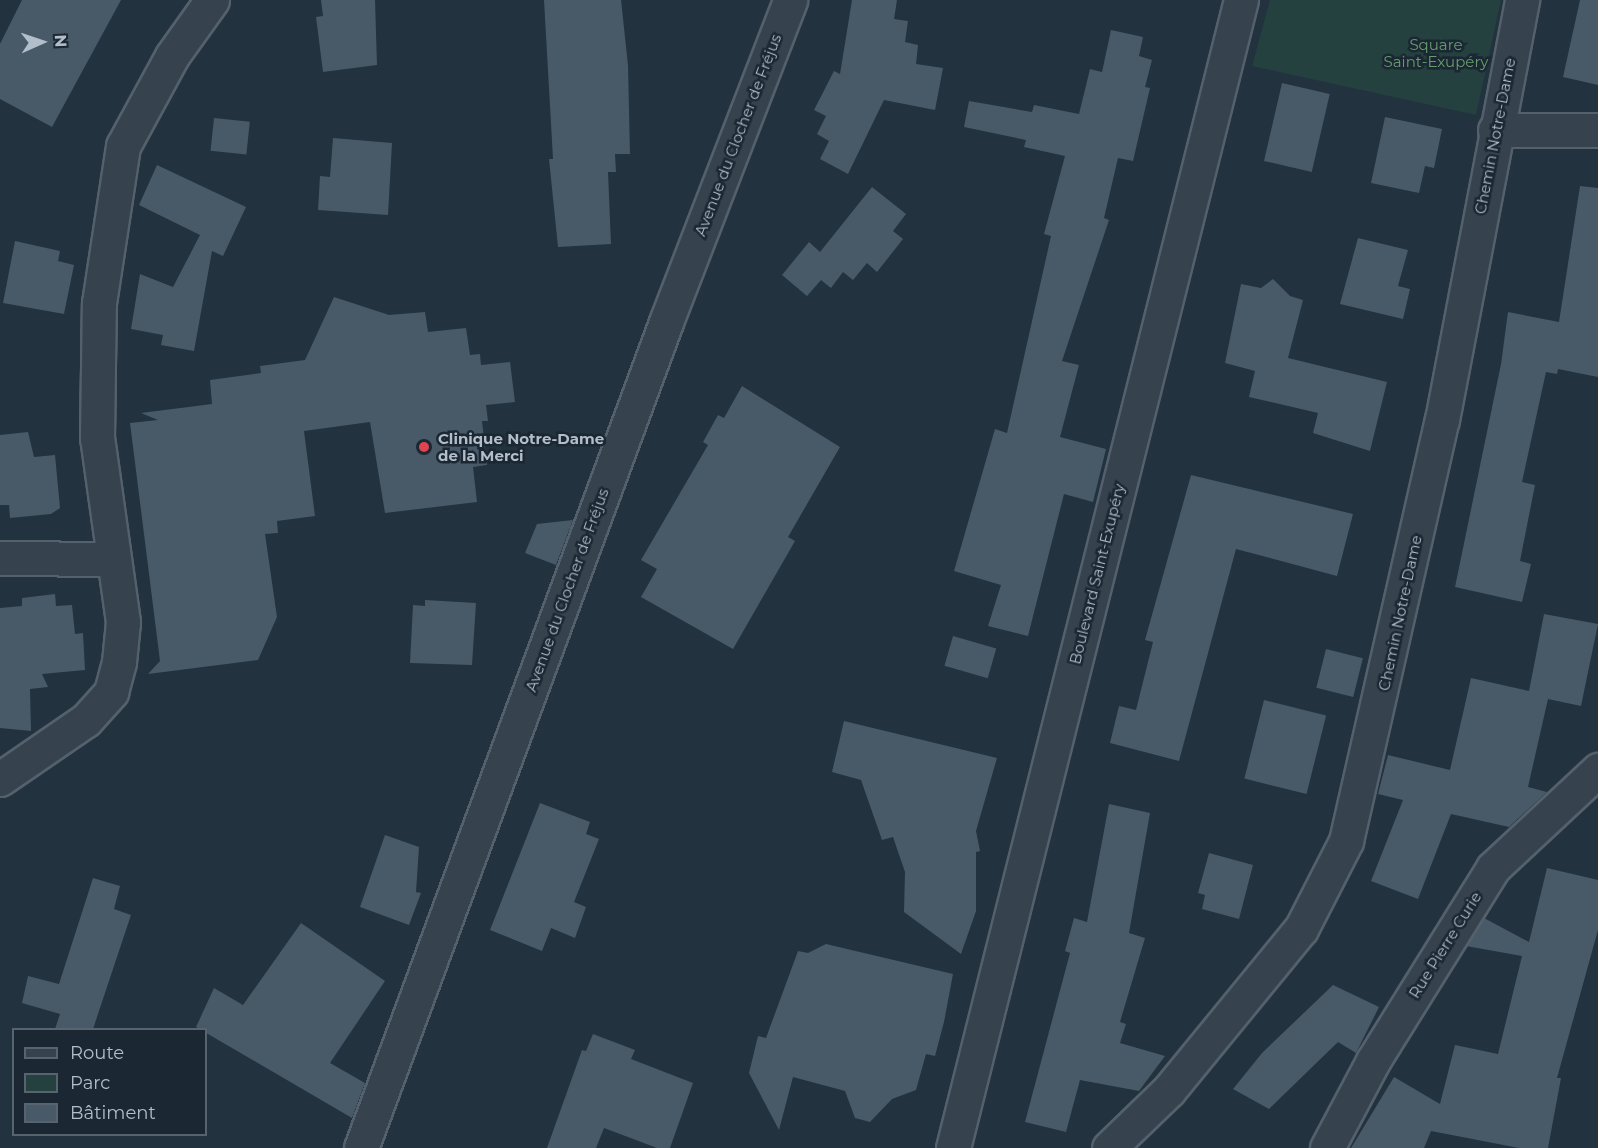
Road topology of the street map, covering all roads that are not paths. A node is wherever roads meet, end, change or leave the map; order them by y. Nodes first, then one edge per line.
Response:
1 (212, 0) edge
2 (790, 0) edge
3 (1241, 0) edge
4 (1522, 0) edge
5 (1496, 130) junction
6 (1598, 130) edge
7 (0, 558) edge
8 (113, 560) junction
9 (1598, 770) edge
10 (0, 779) edge
11 (361, 1148) edge
12 (953, 1148) edge
13 (1109, 1148) edge
14 (1327, 1148) edge

1 - 8 street
2 - 11 street, Avenue du Clocher de Fréjus
3 - 12 street, Boulevard Saint-Exupéry
4 - 5 street, Chemin Notre-Dame
5 - 6 street
5 - 13 street, Chemin Notre-Dame
7 - 8 street
8 - 10 street
9 - 14 street, Rue Pierre Curie

